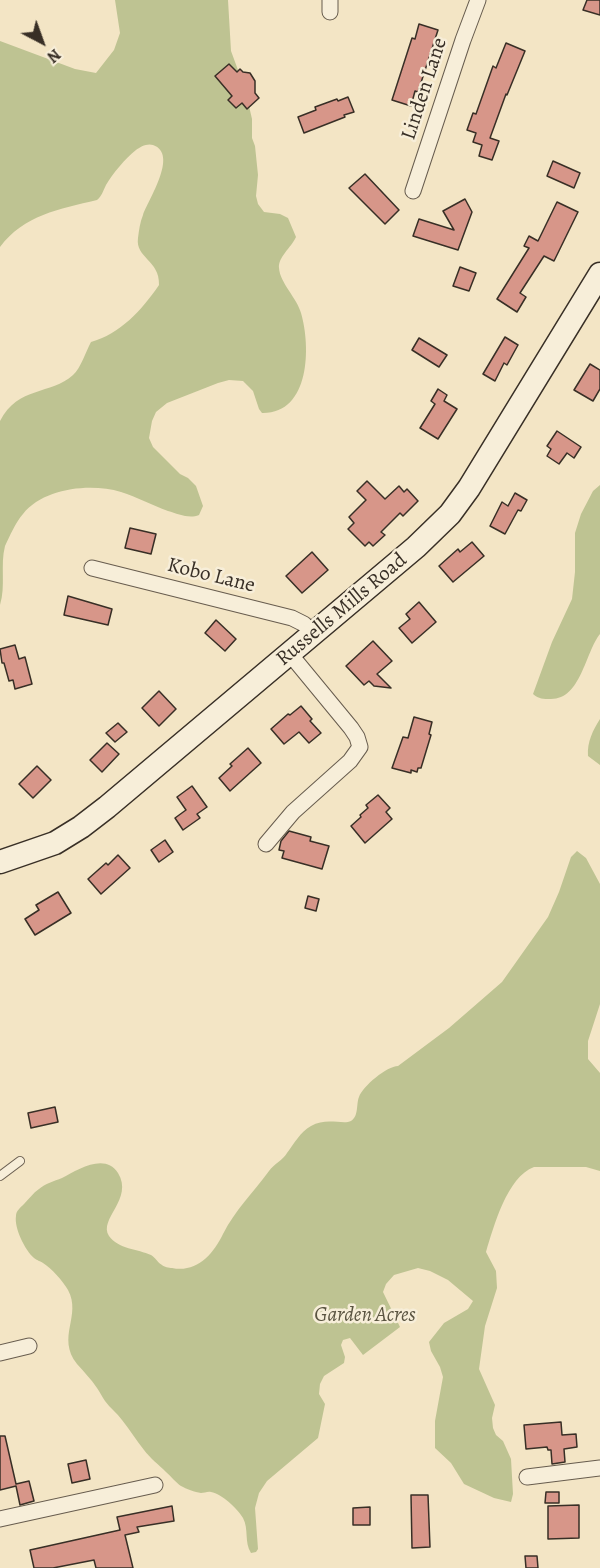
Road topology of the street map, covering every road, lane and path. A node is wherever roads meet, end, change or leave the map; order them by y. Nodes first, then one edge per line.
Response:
1 (478, 0) edge
2 (413, 191) dead end
3 (600, 274) edge
4 (92, 568) dead end
5 (314, 634) junction
6 (290, 654) junction
7 (266, 844) dead end
8 (0, 862) edge
9 (20, 1161) dead end
10 (0, 1176) edge
11 (30, 1346) dead end
12 (0, 1353) edge
13 (600, 1468) edge
14 (527, 1477) dead end
15 (155, 1485) dead end
16 (0, 1519) edge

1 - 2 street, Linden Lane
3 - 5 main road, Russells Mills Road
4 - 5 street, Kobo Lane
5 - 6 main road, Russells Mills Road
6 - 7 street
6 - 8 main road, Russells Mills Road
9 - 10 lane
11 - 12 street
13 - 14 street
15 - 16 street

